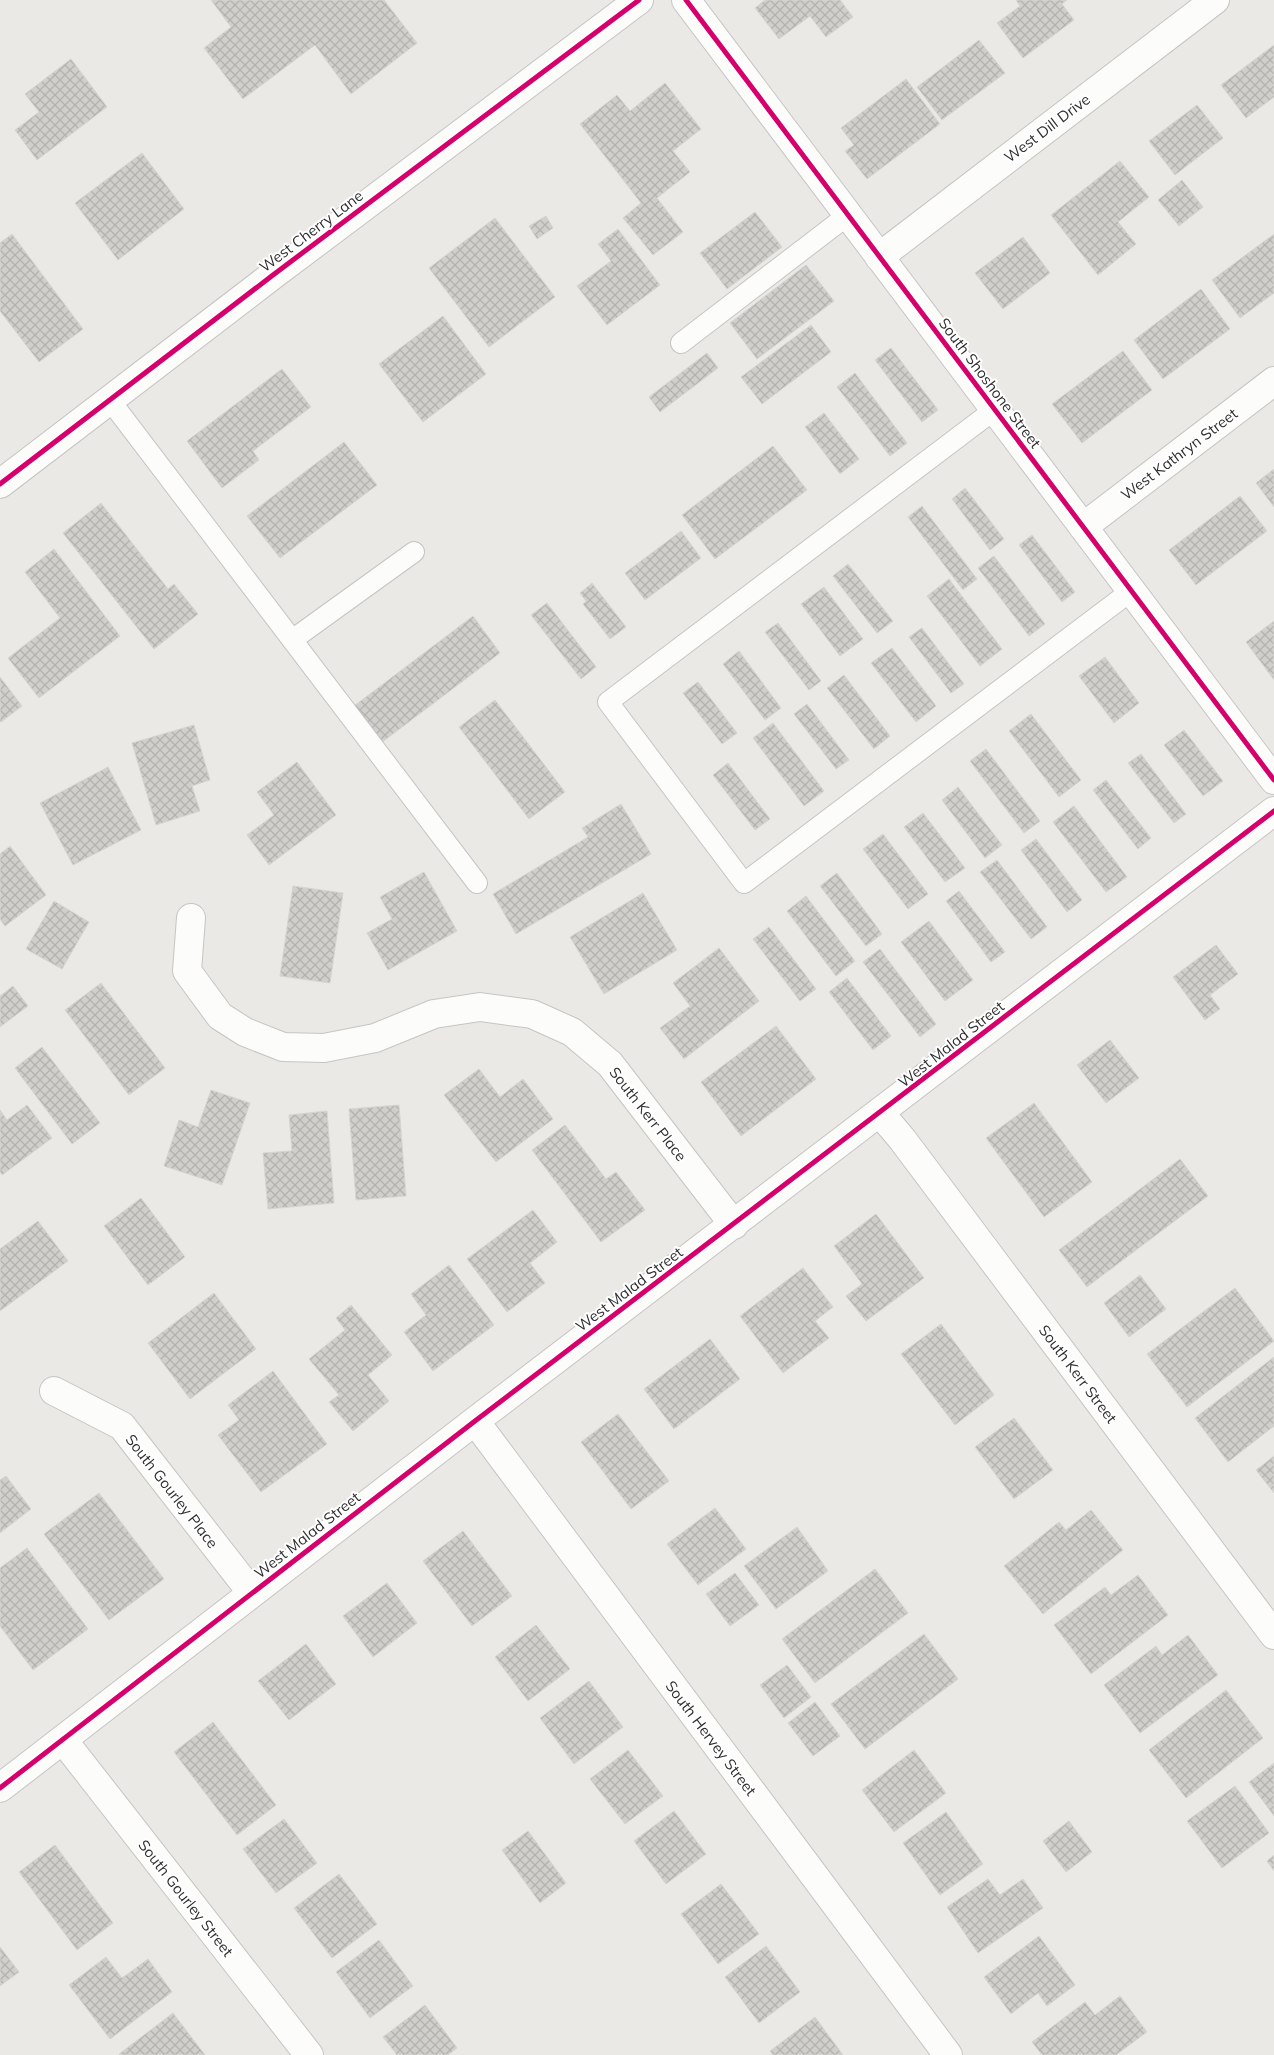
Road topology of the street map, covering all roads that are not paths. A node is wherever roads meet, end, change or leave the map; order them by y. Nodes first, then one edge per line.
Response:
1 (639, 0) edge
2 (686, 0) edge
3 (1215, 0) edge
4 (848, 215) junction
5 (879, 257) junction
6 (681, 343) dead end
7 (1274, 381) edge
8 (109, 399) junction
9 (994, 410) junction
10 (0, 484) edge
11 (1083, 527) junction
12 (414, 552) dead end
13 (1131, 591) junction
14 (292, 640) junction
15 (1274, 780) edge
16 (1274, 811) edge
17 (477, 884) dead end
18 (191, 918) dead end
19 (880, 1114) junction
20 (734, 1225) junction
21 (54, 1391) dead end
22 (475, 1421) junction
23 (252, 1593) junction
24 (1274, 1635) edge
25 (63, 1740) junction
26 (0, 1788) edge
27 (309, 2055) edge
28 (948, 2055) edge

1 - 8 street, West Cherry Lane
2 - 4 street, South Shoshone Street
3 - 5 street, West Dill Drive
4 - 5 street, South Shoshone Street
4 - 6 lane
5 - 9 street, South Shoshone Street
7 - 11 street, West Kathryn Street
8 - 10 street, West Cherry Lane
8 - 14 lane
9 - 11 street, South Shoshone Street
9 - 13 lane
11 - 13 street, South Shoshone Street
12 - 14 lane
13 - 15 street, South Shoshone Street
14 - 17 lane
16 - 19 street, West Malad Street
18 - 20 street, South Kerr Place
19 - 20 street, West Malad Street
19 - 24 street, South Kerr Street
20 - 22 street, West Malad Street
21 - 23 street, South Gourley Place
22 - 23 street, West Malad Street
22 - 28 street, South Hervey Street
23 - 25 street, West Malad Street
25 - 26 street, West Malad Street
25 - 27 street, South Gourley Street

